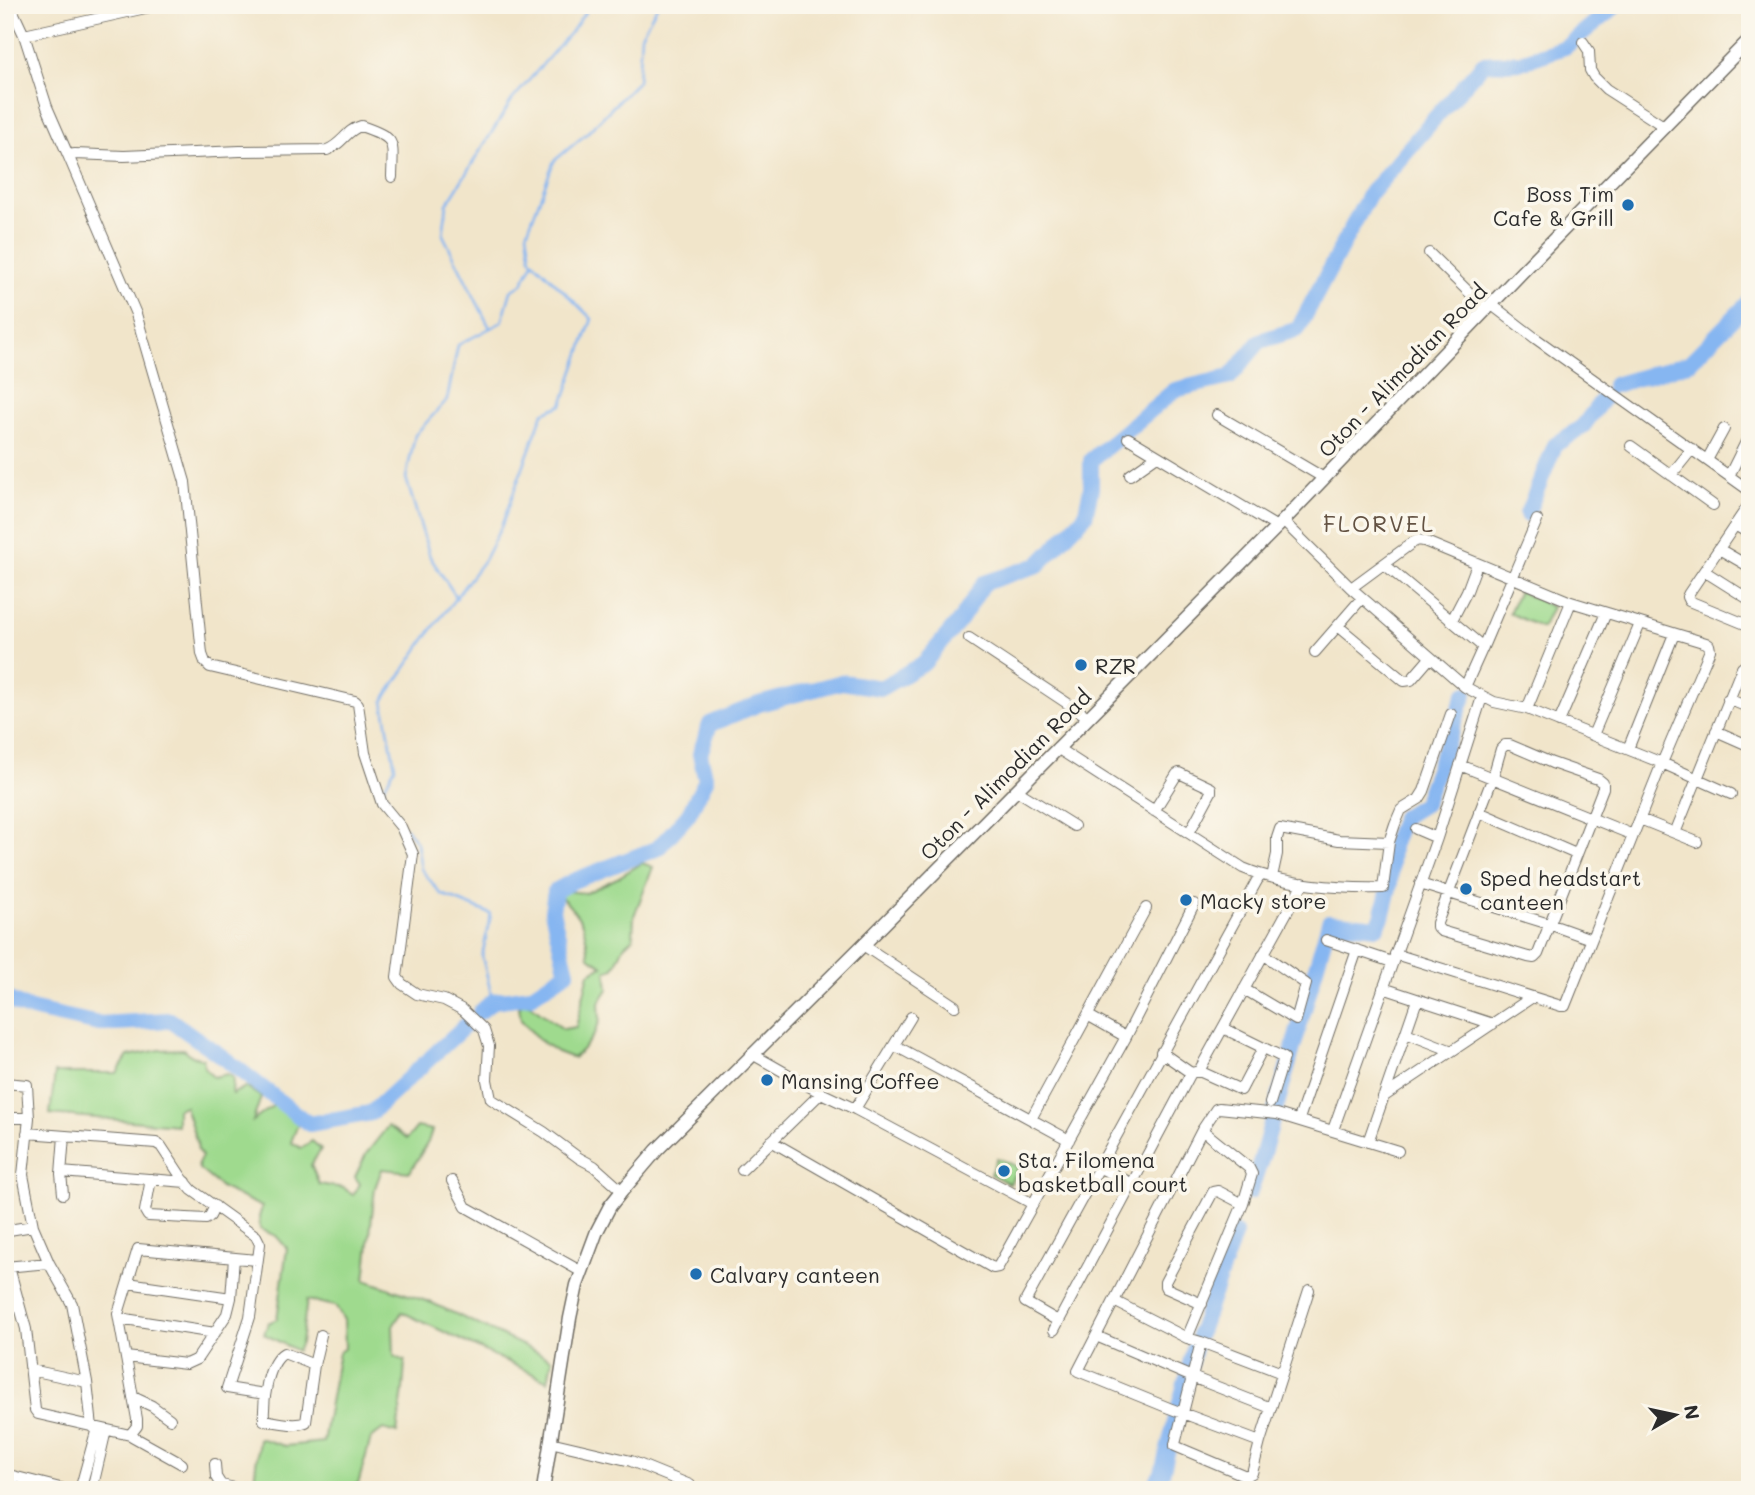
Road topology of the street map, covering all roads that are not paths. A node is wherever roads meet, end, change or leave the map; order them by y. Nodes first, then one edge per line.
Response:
1 (10, 5) edge
2 (159, 5) edge
3 (24, 35) junction
4 (1750, 39) edge
5 (1583, 42) dead end
6 (1665, 127) junction
7 (68, 155) junction
8 (392, 177) dead end
9 (1429, 253) dead end
10 (1490, 307) junction
11 (1217, 415) dead end
12 (1724, 429) dead end
13 (1128, 438) dead end
14 (1748, 438) edge
15 (1631, 446) dead end
16 (1692, 449) junction
17 (1157, 456) junction
18 (1707, 460) junction
19 (1130, 475) dead end
20 (1671, 475) junction
21 (1729, 476) junction
22 (1324, 478) junction
23 (1750, 491) edge
24 (1750, 503) edge
25 (1713, 505) dead end
26 (1537, 520) dead end
27 (1280, 524) junction
28 (1735, 525) junction
29 (1750, 534) edge
30 (1719, 549) junction
31 (1384, 564) junction
32 (1477, 564) junction
33 (1750, 567) edge
34 (1704, 571) junction
35 (1512, 578) junction
36 (1351, 588) junction
37 (1362, 598) junction
38 (1750, 600) edge
39 (1571, 601) junction
40 (1606, 612) junction
41 (1452, 620) junction
42 (1748, 622) edge
43 (1640, 624) junction
44 (1338, 626) junction
45 (1674, 634) junction
46 (969, 638) dead end
47 (1483, 647) junction
48 (1315, 652) dead end
49 (1430, 658) junction
50 (1750, 664) edge
51 (1465, 687) junction
52 (1482, 697) junction
53 (1728, 699) junction
54 (1750, 708) edge
55 (1527, 709) junction
56 (1451, 714) dead end
57 (1088, 717) junction
58 (1559, 722) junction
59 (1716, 731) junction
60 (1593, 735) junction
61 (1750, 746) edge
62 (1056, 748) junction
63 (1628, 749) junction
64 (1662, 763) junction
65 (1460, 765) junction
66 (1493, 777) junction
67 (1697, 778) junction
68 (1016, 790) junction
69 (1731, 794) dead end
70 (1154, 811) junction
71 (1479, 812) junction
72 (1593, 818) junction
73 (1640, 819) junction
74 (1074, 826) dead end
75 (1416, 829) dead end
76 (1189, 833) junction
77 (1675, 833) junction
78 (1633, 835) junction
79 (1437, 838) junction
80 (1389, 842) junction
81 (1697, 842) dead end
82 (1576, 854) junction
83 (1260, 875) junction
84 (1272, 877) junction
85 (1303, 883) junction
86 (1420, 884) junction
87 (1448, 893) junction
88 (1194, 904) dead end
89 (1146, 908) dead end
90 (1549, 924) junction
91 (1591, 939) junction
92 (1326, 940) dead end
93 (863, 946) junction
94 (1357, 950) junction
95 (1263, 954) junction
96 (1394, 958) junction
97 (1383, 988) junction
98 (1244, 989) junction
99 (1531, 998) junction
100 (1418, 1000) junction
101 (955, 1006) dead end
102 (1089, 1016) junction
103 (911, 1017) dead end
104 (1493, 1024) junction
105 (1223, 1028) junction
106 (1406, 1033) junction
107 (1126, 1037) junction
108 (894, 1045) junction
109 (1263, 1048) junction
110 (1452, 1051) junction
111 (1161, 1052) junction
112 (752, 1054) junction
113 (1195, 1072) junction
114 (5, 1083) edge
115 (821, 1093) junction
116 (1383, 1097) junction
117 (855, 1109) junction
118 (1272, 1110) junction
119 (5, 1118) edge
120 (29, 1118) junction
121 (1031, 1119) junction
122 (1299, 1119) junction
123 (1202, 1130) junction
124 (1333, 1130) junction
125 (27, 1133) junction
126 (64, 1136) junction
127 (1069, 1140) junction
128 (771, 1141) junction
129 (1368, 1142) junction
130 (1398, 1151) dead end
131 (1098, 1167) junction
132 (743, 1170) dead end
133 (61, 1172) junction
134 (150, 1180) junction
135 (452, 1181) dead end
136 (186, 1182) junction
137 (1133, 1184) junction
138 (622, 1191) junction
139 (63, 1194) dead end
140 (1242, 1204) junction
141 (1034, 1205) junction
142 (215, 1206) junction
143 (33, 1226) junction
144 (5, 1229) edge
145 (234, 1258) junction
146 (257, 1260) junction
147 (49, 1263) junction
148 (7, 1267) edge
149 (582, 1272) junction
150 (128, 1283) junction
151 (1309, 1290) dead end
152 (231, 1298) junction
153 (1114, 1301) junction
154 (1202, 1304) junction
155 (5, 1307) edge
156 (20, 1307) junction
157 (119, 1318) junction
158 (215, 1333) junction
159 (321, 1335) dead end
160 (1096, 1336) junction
161 (1187, 1338) junction
162 (1201, 1342) junction
163 (126, 1357) junction
164 (314, 1365) junction
165 (31, 1370) junction
166 (1282, 1373) junction
167 (1192, 1377) junction
168 (87, 1382) junction
169 (265, 1394) junction
170 (133, 1396) junction
171 (1271, 1408) junction
172 (1182, 1412) junction
173 (170, 1419) dead end
174 (99, 1429) junction
175 (130, 1435) junction
176 (550, 1442) junction
177 (1259, 1442) junction
178 (182, 1464) dead end
179 (215, 1464) dead end
180 (5, 1474) edge
181 (690, 1485) dead end
182 (68, 1490) edge
183 (80, 1490) edge
184 (92, 1490) edge
185 (245, 1490) edge
186 (542, 1490) edge

1 - 3 street
2 - 3 street
3 - 7 street
4 - 6 main road, Oton - Alimodian Road
5 - 6 street
6 - 10 main road, Oton - Alimodian Road
7 - 8 street
7 - 138 street
9 - 10 street
10 - 16 street
10 - 22 main road, Oton - Alimodian Road
11 - 22 street
12 - 18 street
13 - 17 street
14 - 21 street
15 - 20 street
16 - 18 street
16 - 20 street
17 - 19 street
17 - 27 street
18 - 21 street
20 - 25 street
21 - 23 street
22 - 27 main road, Oton - Alimodian Road
24 - 28 street
26 - 35 street
27 - 36 street
27 - 57 main road, Oton - Alimodian Road
28 - 29 street
28 - 30 street
30 - 33 street
30 - 34 street
31 - 32 street
31 - 36 street
31 - 41 street
32 - 35 street
32 - 41 street
34 - 38 street
34 - 42 street
35 - 39 street
35 - 47 street
36 - 37 street
37 - 44 street
37 - 49 street
39 - 40 street
39 - 55 street
40 - 43 street
40 - 58 street
41 - 47 street
43 - 45 street
43 - 60 street
44 - 48 street
44 - 49 street
45 - 63 street
45 - 64 street
46 - 57 street
47 - 51 street
49 - 51 street
50 - 53 street
51 - 52 street
52 - 55 street
52 - 65 street
53 - 54 street
53 - 59 street
55 - 58 street
56 - 80 street
57 - 62 main road, Oton - Alimodian Road
58 - 60 street
59 - 61 street
59 - 67 street
60 - 63 street
62 - 68 main road, Oton - Alimodian Road
62 - 70 street
63 - 64 street
64 - 67 street
64 - 73 street
65 - 66 street
65 - 79 street
66 - 71 street
66 - 72 street
66 - 72 street
67 - 69 street
67 - 77 street
68 - 74 street
68 - 93 main road, Oton - Alimodian Road
70 - 76 street
70 - 76 street
71 - 82 street
71 - 87 street
72 - 78 street
72 - 82 street
73 - 77 street
73 - 78 street
75 - 79 street
76 - 83 street
77 - 81 street
78 - 91 street
79 - 86 street
80 - 84 street
80 - 85 street
82 - 90 street
83 - 84 street
83 - 111 street
84 - 85 street
85 - 95 street
86 - 87 street
86 - 96 street
87 - 90 street
87 - 90 street
88 - 107 street
89 - 102 street
90 - 91 street
91 - 99 street
92 - 94 street
93 - 101 street
93 - 112 main road, Oton - Alimodian Road
94 - 96 street
94 - 122 street
95 - 98 street
95 - 98 street
96 - 97 street
96 - 99 street
97 - 100 street
97 - 124 street
98 - 105 street
99 - 104 street
100 - 104 street
100 - 106 street
102 - 107 street
102 - 121 street
103 - 108 street
104 - 110 street
105 - 109 street
105 - 113 street
106 - 110 street
106 - 116 street
107 - 127 street
108 - 117 street
108 - 121 street
109 - 113 street
109 - 118 street
110 - 116 street
111 - 113 street
111 - 131 street
112 - 115 street
112 - 138 main road, Oton - Alimodian Road
113 - 137 street
114 - 120 street
115 - 117 street
115 - 128 street
116 - 129 street
117 - 141 street
118 - 122 street
118 - 123 street
119 - 120 street
120 - 125 street
121 - 127 street
122 - 124 street
123 - 140 street
123 - 153 street
124 - 129 street
125 - 126 street
125 - 143 street
126 - 133 street
126 - 136 street
127 - 141 street
128 - 132 street
128 - 141 street
129 - 130 street
131 - 137 street
131 - 137 street
133 - 134 street
133 - 139 street
134 - 136 street
134 - 142 street
135 - 149 street
136 - 142 street
138 - 149 main road, Oton - Alimodian Road
140 - 154 street
140 - 154 street
142 - 146 street
143 - 144 street
143 - 147 street
145 - 146 street
145 - 150 street
145 - 152 street
146 - 169 street
147 - 148 street
147 - 168 street
148 - 156 street
149 - 176 main road, Oton - Alimodian Road
150 - 152 street
150 - 157 street
151 - 166 street
152 - 158 street
153 - 160 street
153 - 161 street
154 - 161 street
155 - 156 street
156 - 165 street
157 - 158 street
157 - 163 street
158 - 163 street
159 - 164 street
160 - 167 street
160 - 172 street
161 - 162 street
162 - 166 street
162 - 167 street
163 - 170 street
164 - 169 street
164 - 169 street
165 - 168 street
165 - 174 street
166 - 171 street
167 - 171 street
167 - 172 street
168 - 174 street
170 - 173 street
170 - 175 street
171 - 177 street
172 - 177 street
172 - 177 street
174 - 175 street
174 - 183 street
174 - 184 street
175 - 178 street
176 - 181 street
176 - 186 main road, Oton - Alimodian Road
179 - 185 street
180 - 182 street

